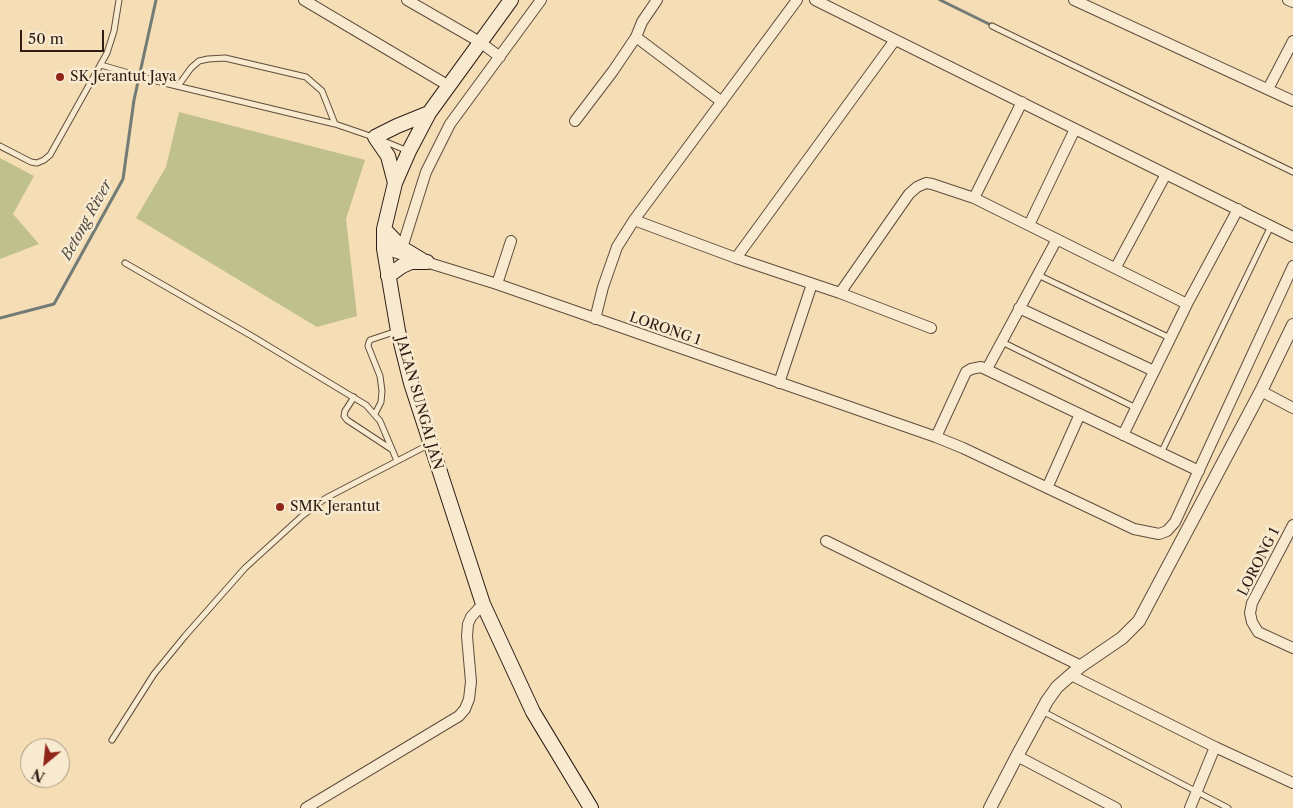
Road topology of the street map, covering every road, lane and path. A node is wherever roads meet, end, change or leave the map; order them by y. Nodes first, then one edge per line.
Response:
1 (119, 0) edge
2 (304, 0) edge
3 (408, 0) edge
4 (511, 0) edge
5 (542, 0) edge
6 (656, 0) edge
7 (797, 0) edge
8 (815, 0) edge
9 (1074, 0) edge
10 (1288, 0) edge
11 (1293, 2) edge
12 (992, 26) dead end
13 (636, 37) junction
14 (895, 40) junction
15 (1293, 41) edge
16 (480, 42) junction
17 (500, 57) junction
18 (101, 65) junction
19 (178, 86) junction
20 (449, 86) junction
21 (1268, 89) junction
22 (1293, 101) edge
23 (722, 102) junction
24 (1022, 102) junction
25 (428, 113) junction
26 (575, 121) dead end
27 (335, 124) junction
28 (1075, 129) junction
29 (375, 138) junction
30 (0, 146) edge
31 (408, 151) junction
32 (1293, 172) edge
33 (1166, 174) junction
34 (395, 183) junction
35 (974, 198) junction
36 (1238, 209) junction
37 (634, 220) junction
38 (1029, 225) junction
39 (1271, 226) junction
40 (384, 229) junction
41 (1293, 237) edge
42 (1057, 239) junction
43 (511, 241) dead end
44 (402, 248) junction
45 (384, 249) junction
46 (736, 258) junction
47 (425, 261) junction
48 (125, 264) dead end
49 (1293, 266) edge
50 (1116, 268) junction
51 (1037, 274) junction
52 (388, 276) junction
53 (497, 284) junction
54 (812, 284) junction
55 (840, 292) junction
56 (1188, 304) junction
57 (1019, 308) junction
58 (595, 319) junction
59 (1293, 325) edge
60 (931, 328) dead end
61 (398, 330) junction
62 (1170, 339) junction
63 (1002, 342) junction
64 (987, 369) junction
65 (1154, 372) junction
66 (779, 383) junction
67 (1261, 391) junction
68 (354, 397) junction
69 (1136, 408) junction
70 (1293, 408) edge
71 (375, 414) junction
72 (1080, 414) junction
73 (1123, 434) junction
74 (936, 437) junction
75 (431, 444) junction
76 (392, 449) junction
77 (1161, 453) junction
78 (397, 461) junction
79 (1199, 471) junction
80 (1047, 488) junction
81 (1293, 524) edge
82 (826, 541) dead end
83 (483, 604) junction
84 (1293, 648) edge
85 (1081, 666) junction
86 (1071, 675) junction
87 (1042, 710) junction
88 (112, 740) dead end
89 (1215, 747) junction
90 (1016, 756) junction
91 (1293, 783) edge
92 (1196, 792) junction
93 (993, 806) edge
94 (306, 808) edge
95 (592, 808) edge
96 (1116, 808) edge
97 (1190, 808) edge
98 (1228, 808) edge

1 - 18 lane
2 - 20 street
3 - 16 street
4 - 16 main road, JALAN SUNGAI JAN
5 - 17 street
6 - 13 street
7 - 23 street
8 - 14 street
9 - 21 street
10 - 11 street
12 - 32 lane
13 - 23 street
13 - 26 street
14 - 24 street
14 - 46 street
15 - 21 street
16 - 17 street
16 - 20 main road, JALAN SUNGAI JAN
17 - 44 street
18 - 19 lane
18 - 30 lane
19 - 27 lane
19 - 27 lane
20 - 25 main road, JALAN SUNGAI JAN
21 - 22 street
23 - 37 street
24 - 28 street
24 - 35 street
25 - 29 main road
25 - 31 main road, JALAN SUNGAI JAN
27 - 29 lane
28 - 33 street
28 - 38 street
29 - 31 lane
29 - 34 main road
31 - 34 main road, JALAN SUNGAI JAN
33 - 36 street
33 - 50 street
34 - 40 main road, JALAN SUNGAI JAN
35 - 38 street
35 - 55 street
36 - 39 street
36 - 56 street
37 - 46 street
37 - 58 street
38 - 42 street
39 - 41 street
39 - 77 lane
40 - 44 main road
40 - 45 main road, JALAN SUNGAI JAN
42 - 50 street
42 - 51 street
43 - 53 street
44 - 47 main road
45 - 47 street, LORONG 1
45 - 52 main road, JALAN SUNGAI JAN
46 - 54 street
47 - 52 main road
47 - 53 street, LORONG 1
48 - 68 lane
49 - 79 street, LORONG 1
50 - 56 street
51 - 57 street
51 - 62 lane
52 - 61 main road, JALAN SUNGAI JAN
53 - 58 street, LORONG 1
54 - 55 street
54 - 66 street
55 - 60 street
56 - 62 street
57 - 63 street
57 - 65 street
58 - 66 street, LORONG 1
59 - 67 street
61 - 71 lane
61 - 75 main road, JALAN SUNGAI JAN
62 - 65 street
63 - 64 street
63 - 69 lane
64 - 72 street
64 - 74 street
65 - 69 street
66 - 74 street, LORONG 1
67 - 70 street
67 - 85 street
68 - 71 lane
68 - 76 lane
69 - 73 street
71 - 76 lane
72 - 73 street
72 - 80 street
73 - 77 street
74 - 80 street, LORONG 1
75 - 78 lane
75 - 83 main road, JALAN SUNGAI JAN
76 - 78 lane
77 - 79 street
78 - 88 lane
79 - 80 street, LORONG 1
81 - 84 street, LORONG 1
82 - 85 street
83 - 94 street
83 - 95 main road, JALAN SUNGAI JAN
85 - 86 street
86 - 87 street
86 - 89 street
87 - 90 street
87 - 92 lane
89 - 91 street
89 - 92 street
90 - 93 street
90 - 96 street
92 - 97 street
92 - 98 lane

